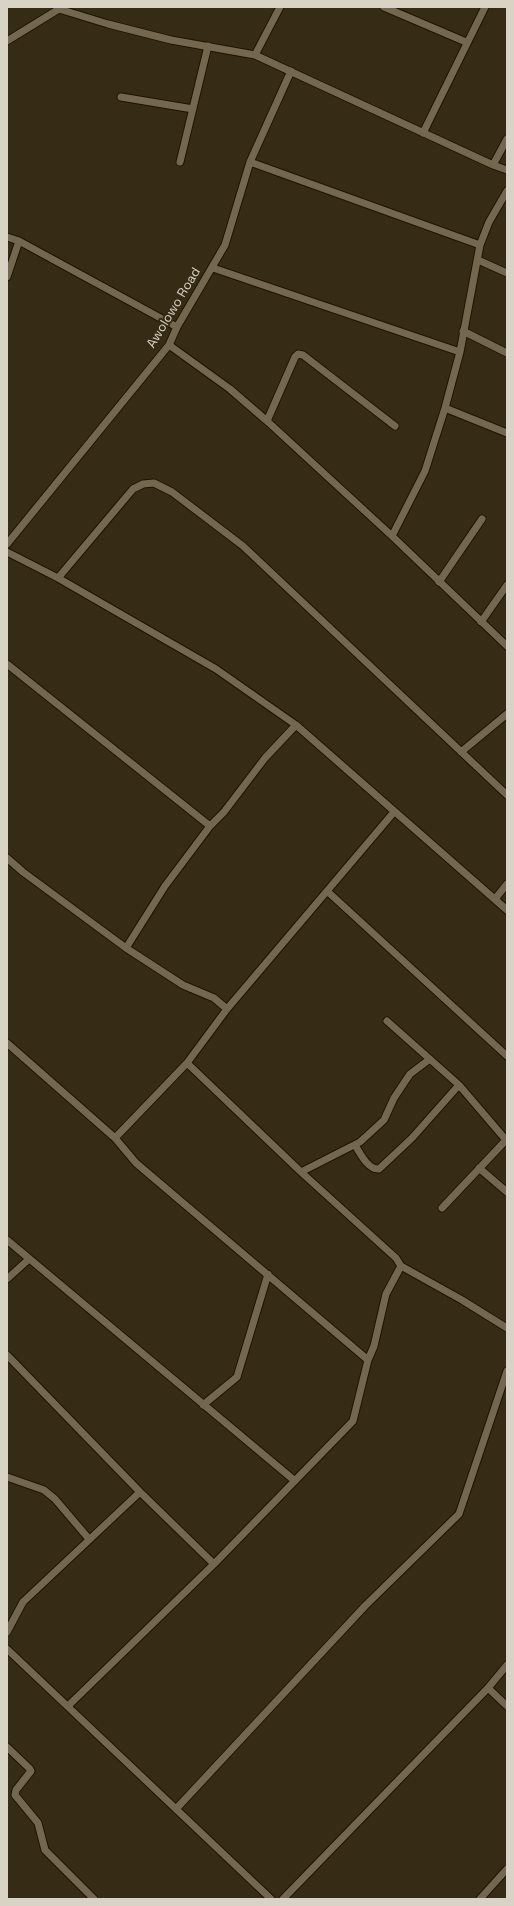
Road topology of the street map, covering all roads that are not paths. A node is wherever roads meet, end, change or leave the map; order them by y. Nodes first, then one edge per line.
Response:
1 (280, 7) edge
2 (384, 7) edge
3 (485, 7) edge
4 (60, 8) edge
5 (7, 41) edge
6 (466, 42) junction
7 (208, 46) junction
8 (255, 55) junction
9 (291, 71) junction
10 (121, 97) dead end
11 (193, 108) junction
12 (423, 133) junction
13 (507, 139) edge
14 (180, 162) dead end
15 (250, 162) junction
16 (493, 165) junction
17 (507, 170) edge
18 (507, 190) edge
19 (7, 237) edge
20 (19, 241) junction
21 (480, 245) junction
22 (478, 260) junction
23 (213, 268) junction
24 (507, 272) edge
25 (7, 277) edge
26 (177, 327) junction
27 (463, 331) junction
28 (169, 345) junction
29 (460, 352) junction
30 (507, 353) edge
31 (445, 408) junction
32 (267, 421) junction
33 (395, 426) dead end
34 (507, 433) edge
35 (482, 519) dead end
36 (392, 536) junction
37 (7, 544) edge
38 (7, 552) edge
39 (58, 578) junction
40 (439, 582) junction
41 (507, 585) edge
42 (481, 622) junction
43 (507, 646) edge
44 (7, 664) edge
45 (507, 714) edge
46 (296, 725) junction
47 (461, 752) junction
48 (507, 795) edge
49 (394, 812) junction
50 (210, 826) junction
51 (7, 858) edge
52 (507, 884) edge
53 (327, 891) junction
54 (495, 899) junction
55 (507, 910) edge
56 (126, 948) junction
57 (227, 1009) junction
58 (387, 1021) dead end
59 (7, 1043) edge
60 (507, 1056) edge
61 (430, 1059) junction
62 (187, 1063) junction
63 (459, 1085) junction
64 (115, 1138) junction
65 (507, 1139) edge
66 (355, 1146) junction
67 (480, 1168) junction
68 (301, 1172) junction
69 (507, 1192) edge
70 (442, 1208) dead end
71 (7, 1240) edge
72 (28, 1259) junction
73 (401, 1266) junction
74 (268, 1274) junction
75 (7, 1279) edge
76 (507, 1328) edge
77 (7, 1355) edge
78 (368, 1360) junction
79 (507, 1371) edge
80 (203, 1405) junction
81 (7, 1477) edge
82 (295, 1482) junction
83 (140, 1492) junction
84 (89, 1539) junction
85 (214, 1564) junction
86 (7, 1632) edge
87 (7, 1649) edge
88 (507, 1665) edge
89 (488, 1688) junction
90 (68, 1706) junction
91 (507, 1706) edge
92 (7, 1747) edge
93 (176, 1809) junction
94 (507, 1868) edge
95 (94, 1899) edge
96 (271, 1899) edge
97 (283, 1899) edge
98 (480, 1899) edge

1 - 8 street
2 - 6 street
3 - 6 street
4 - 5 street
4 - 7 street
6 - 12 street
7 - 8 street
7 - 11 street
8 - 9 street
9 - 12 street
9 - 15 street, Awolowo Road
10 - 11 street
11 - 14 street
12 - 16 street
13 - 16 street
15 - 21 street
15 - 23 street, Awolowo Road
16 - 17 street
18 - 21 street
19 - 20 street
20 - 25 street
20 - 26 street
21 - 22 street
22 - 24 street
22 - 27 street
23 - 26 street, Awolowo Road
23 - 29 street
26 - 28 street, Awolowo Road
27 - 29 street
27 - 30 street
28 - 32 street
28 - 37 street, Awolowo Road
29 - 31 street
31 - 34 street
31 - 36 street
32 - 33 street
32 - 36 street
35 - 40 street
36 - 40 street
38 - 39 street
39 - 46 street
39 - 47 street
40 - 42 street
41 - 42 street
42 - 43 street
44 - 50 street
45 - 47 street
46 - 49 street
46 - 50 street
47 - 48 street
49 - 53 street
49 - 54 street
50 - 56 street
51 - 56 street
52 - 54 street
53 - 57 street
53 - 60 street
54 - 55 street
56 - 57 street
57 - 62 street
58 - 61 street
59 - 64 street
61 - 63 street
61 - 66 street
62 - 64 street
62 - 68 street
63 - 65 street
63 - 66 street
64 - 74 street
65 - 67 street
66 - 68 street
67 - 69 street
67 - 70 street
68 - 73 street
71 - 72 street
72 - 75 street
72 - 80 street
73 - 76 street
73 - 78 street
74 - 78 street
74 - 80 street
77 - 83 street
78 - 82 street
79 - 93 street
80 - 82 street
81 - 84 street
82 - 85 street
83 - 84 street
83 - 85 street
84 - 86 street
85 - 90 street
87 - 90 street
88 - 89 street
89 - 91 street
89 - 97 street
90 - 93 street
92 - 95 street
93 - 96 street
94 - 98 street

